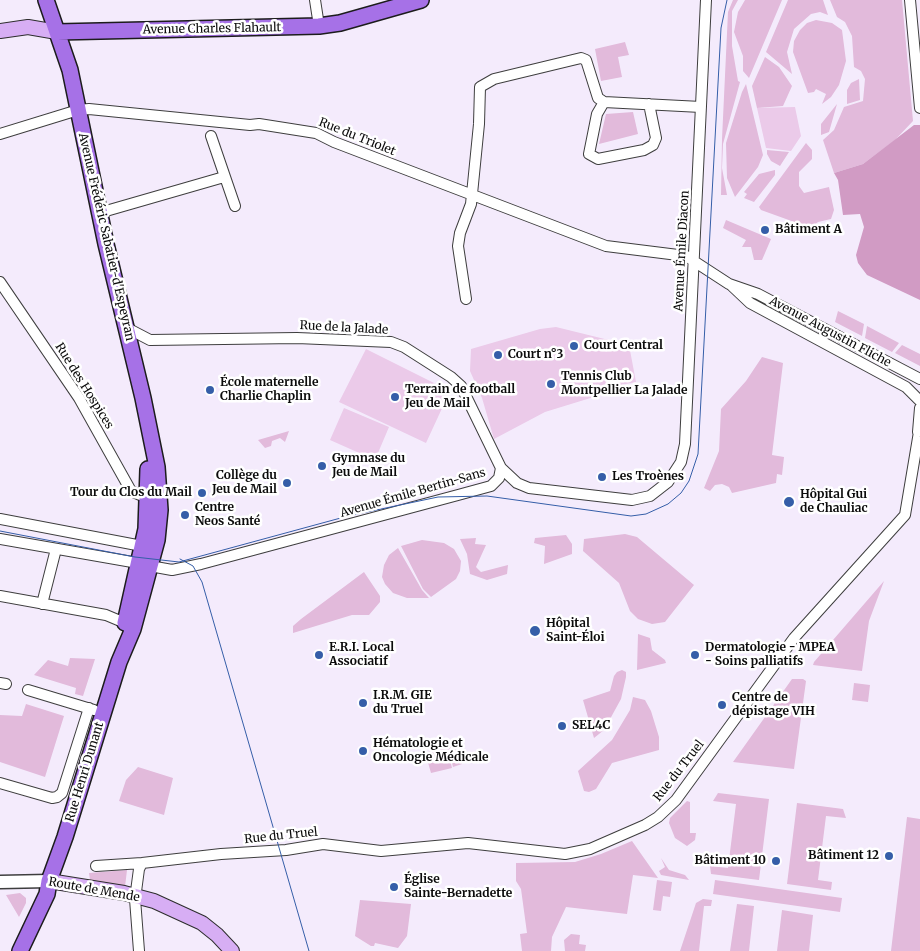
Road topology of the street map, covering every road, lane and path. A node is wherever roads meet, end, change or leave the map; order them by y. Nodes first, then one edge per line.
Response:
1 (46, 0) edge
2 (315, 0) edge
3 (421, 0) edge
4 (706, 0) edge
5 (711, 0) edge
6 (910, 0) edge
7 (916, 16) edge
8 (706, 17) junction
9 (319, 26) junction
10 (0, 31) edge
11 (58, 32) junction
12 (604, 102) junction
13 (649, 104) junction
14 (701, 107) junction
15 (920, 108) edge
16 (78, 110) junction
17 (0, 134) edge
18 (211, 136) dead end
19 (224, 177) junction
20 (472, 196) junction
21 (235, 206) dead end
22 (99, 213) junction
23 (694, 260) junction
24 (0, 282) edge
25 (729, 284) junction
26 (466, 299) dead end
27 (127, 328) junction
28 (150, 340) junction
29 (133, 354) junction
30 (920, 379) edge
31 (920, 401) edge
32 (920, 408) edge
33 (919, 429) edge
34 (151, 443) junction
35 (501, 468) junction
36 (668, 482) joint
37 (148, 494) junction
38 (0, 519) edge
39 (158, 532) junction
40 (0, 539) edge
41 (142, 546) junction
42 (56, 549) junction
43 (144, 564) junction
44 (0, 596) edge
45 (42, 604) junction
46 (125, 623) junction
47 (119, 662) junction
48 (28, 690) dead end
49 (96, 711) junction
50 (0, 783) edge
51 (142, 863) junction
52 (96, 866) dead end
53 (49, 881) junction
54 (0, 882) edge
55 (136, 895) junction
56 (11, 951) edge
57 (20, 951) edge
58 (139, 951) edge
59 (232, 951) edge

1 - 11 main road, Avenue Frédéric Sabatier-d'Espeyran
2 - 9 street
3 - 9 main road, Avenue Charles Flahault
4 - 8 street, Avenue Émile Diacon
5 - 8 street, Avenue Émile Diacon
6 - 7 street
7 - 15 street
8 - 14 street, Avenue Émile Diacon
9 - 11 main road, Avenue Charles Flahault
10 - 11 main road, Avenue Charles Flahault
11 - 16 main road, Avenue Frédéric Sabatier-d'Espeyran
12 - 13 street
12 - 13 street
12 - 20 street
13 - 14 street
14 - 23 street, Avenue Émile Diacon
16 - 17 street, Rue du Triolet
16 - 20 street, Rue du Triolet
16 - 22 main road, Avenue Frédéric Sabatier-d'Espeyran
18 - 19 street
19 - 21 street
19 - 22 street
20 - 23 street, Rue du Triolet
20 - 26 street
22 - 27 main road, Avenue Frédéric Sabatier-d'Espeyran
23 - 25 street, Avenue Augustin Fliche
23 - 36 street, Avenue Émile Diacon
24 - 37 street, Rue des Hospices
25 - 30 street, Avenue Augustin Fliche
25 - 31 street, Avenue Augustin Fliche
27 - 28 street, Rue de la Jalade
27 - 29 main road, Avenue Frédéric Sabatier-d'Espeyran
28 - 29 street
28 - 35 street, Rue de la Jalade
29 - 34 main road, Avenue Frédéric Sabatier-d'Espeyran
32 - 33 street, Rue du Truel
33 - 51 street, Rue du Truel
34 - 37 main road, Avenue Frédéric Sabatier-d'Espeyran
34 - 39 main road, Avenue Frédéric Sabatier-d'Espeyran
35 - 36 street, Avenue Émile Bertin-Sans
35 - 43 street, Avenue Émile Bertin-Sans
37 - 39 main road
37 - 41 main road, Avenue Frédéric Sabatier-d'Espeyran
38 - 41 street
39 - 43 main road, Avenue Frédéric Sabatier-d'Espeyran
40 - 42 street, Avenue Émile Bertin-Sans
41 - 43 main road, Avenue Frédéric Sabatier-d'Espeyran
42 - 43 street, Avenue Émile Bertin-Sans
42 - 45 street
43 - 46 main road, Rue Henri Dunant
43 - 47 main road, Rue Henri Dunant
44 - 45 street
45 - 46 street
46 - 47 main road, Rue Henri Dunant
47 - 49 main road, Rue Henri Dunant
48 - 49 street
49 - 50 street
49 - 53 main road, Rue Henri Dunant
51 - 52 street, Rue du Truel
51 - 55 street
53 - 54 street, Route de Mende
53 - 55 main road, Route de Mende
53 - 56 main road
53 - 57 main road, Rue Henri Dunant
55 - 58 street
55 - 59 main road, Route de Mende

